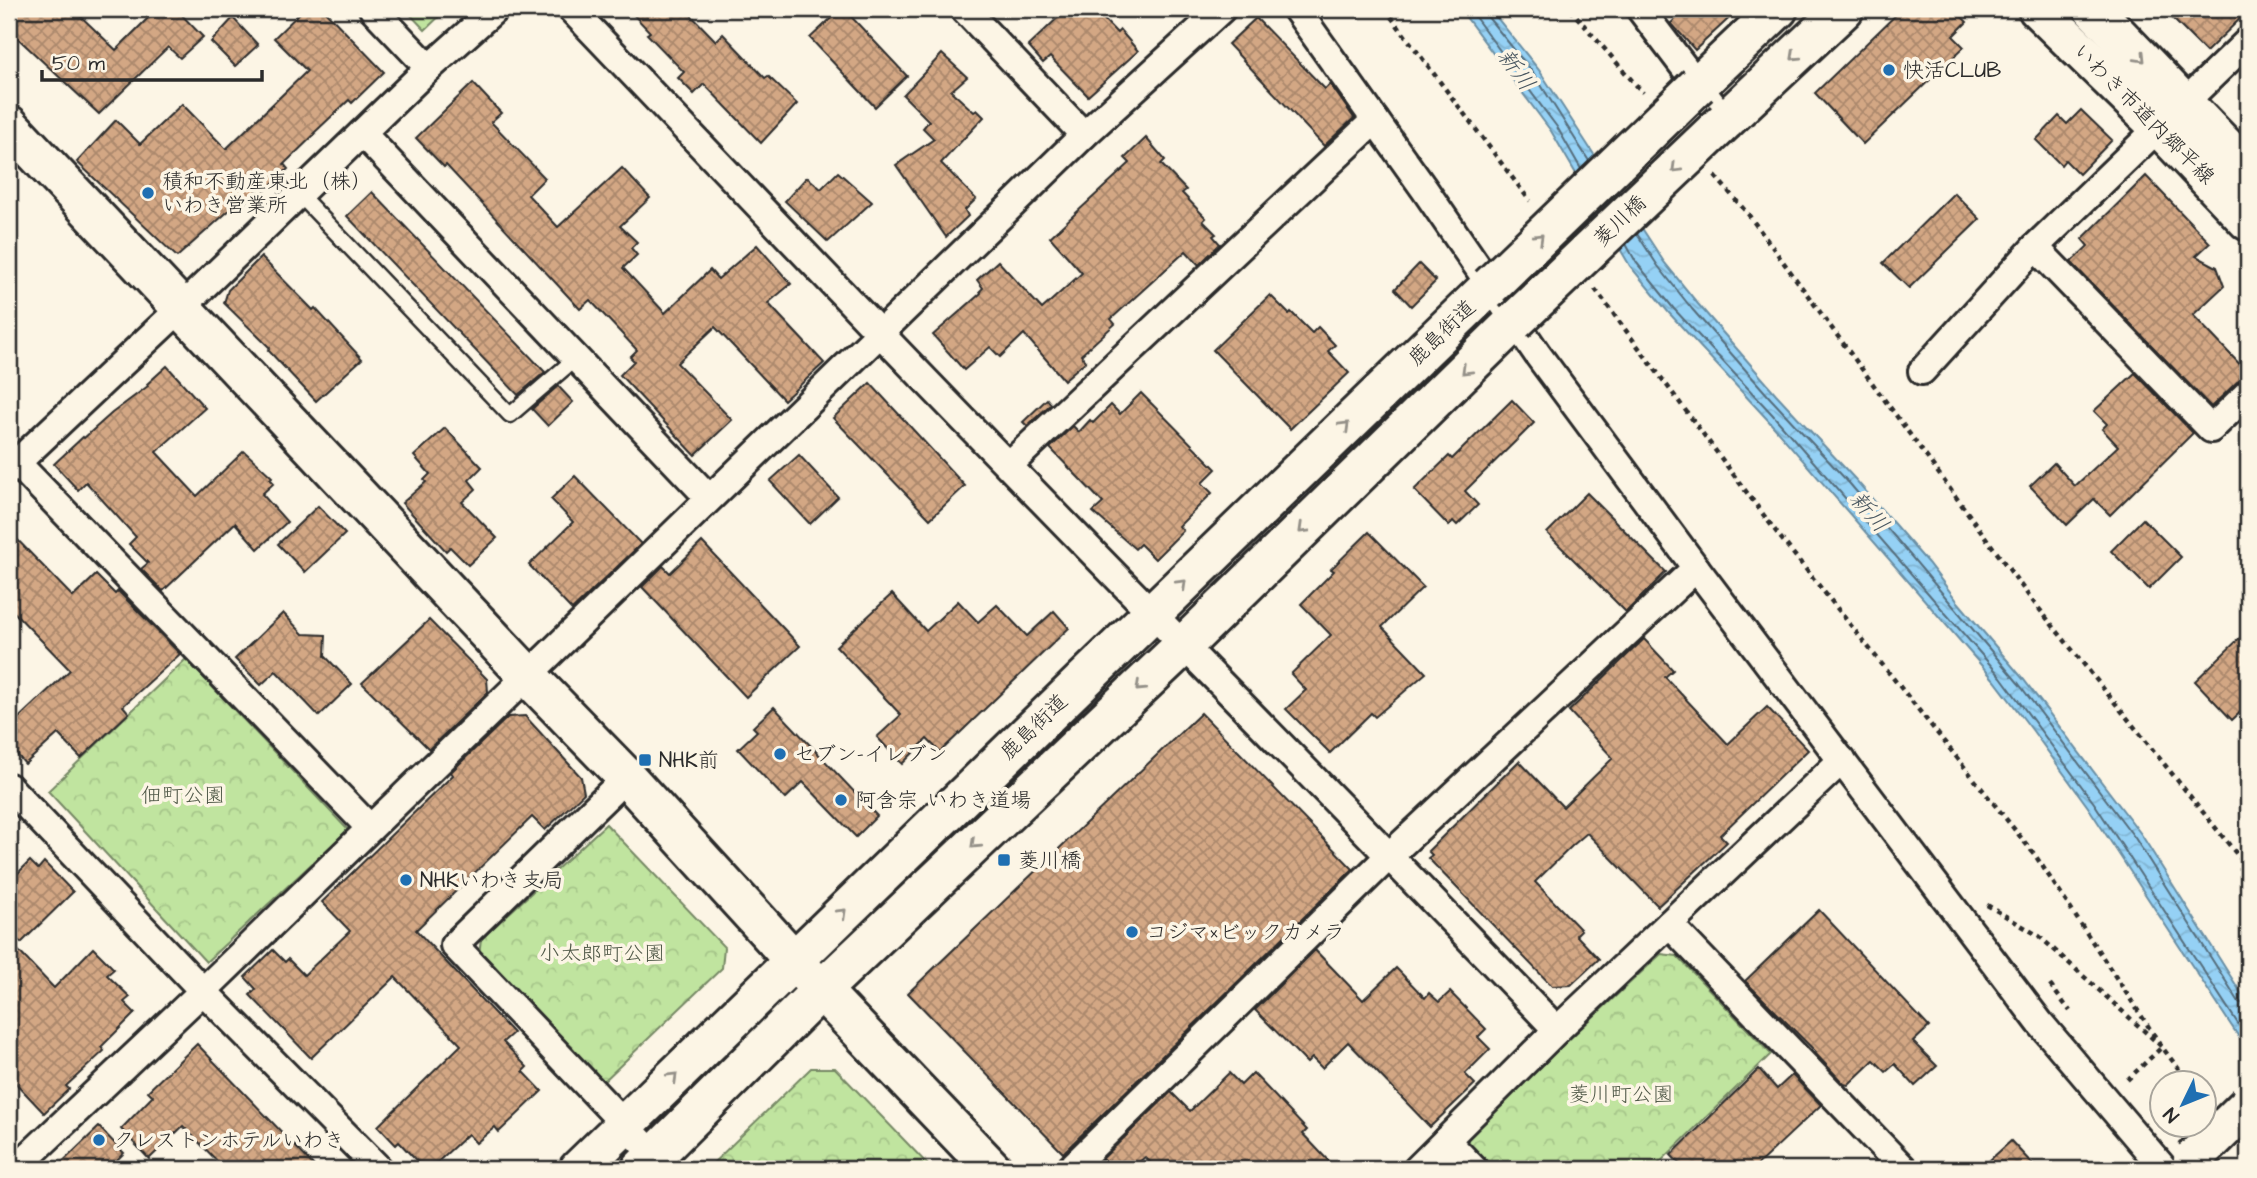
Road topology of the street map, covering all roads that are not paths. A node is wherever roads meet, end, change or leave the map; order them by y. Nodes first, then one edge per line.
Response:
1 (373, 9) edge
2 (495, 9) edge
3 (571, 9) edge
4 (964, 9) edge
5 (1222, 9) edge
6 (1296, 9) edge
7 (1640, 9) edge
8 (1778, 9) edge
9 (1844, 9) edge
10 (2038, 9) edge
11 (2093, 9) edge
12 (2248, 41) edge
13 (429, 68) junction
14 (1698, 85) junction
15 (2172, 115) junction
16 (1375, 120) junction
17 (1725, 121) junction
18 (9, 125) edge
19 (362, 133) junction
20 (1084, 135) junction
21 (2248, 170) edge
22 (299, 194) junction
23 (2248, 221) edge
24 (2035, 247) junction
25 (1490, 286) junction
26 (183, 307) junction
27 (1514, 322) junction
28 (880, 333) junction
29 (576, 358) junction
30 (1922, 371) dead end
31 (2248, 393) edge
32 (1009, 465) junction
33 (13, 466) edge
34 (709, 498) junction
35 (1696, 568) junction
36 (1153, 612) junction
37 (1184, 645) junction
38 (527, 675) junction
39 (1842, 760) junction
40 (9, 787) edge
41 (611, 792) dead end
42 (370, 828) junction
43 (1390, 855) junction
44 (1669, 924) junction
45 (793, 960) junction
46 (821, 990) junction
47 (203, 991) junction
48 (1557, 1030) junction
49 (2248, 1105) edge
50 (624, 1124) junction
51 (1446, 1140) junction
52 (654, 1165) edge
53 (2179, 1166) edge
54 (15, 1169) edge
55 (379, 1169) edge
56 (579, 1169) edge
57 (992, 1169) edge
58 (1070, 1169) edge
59 (1417, 1169) edge
60 (1474, 1169) edge
61 (1904, 1169) edge

1 - 13 street
2 - 13 street
3 - 28 street
4 - 20 street
5 - 20 street
6 - 16 street
7 - 14 street
8 - 14 street
9 -> 17 street
10 - 15 street, いわき市道内郷平線
11 -> 15 street, いわき市道内郷平線
12 - 15 street
13 - 19 street
14 - 17 street
25 -> 14 street, 菱川橋, bridge
15 - 21 street, いわき市道内郷平線
15 - 23 street, いわき市道内郷平線
15 - 24 street
16 - 25 street
16 - 32 street
17 -> 27 street, 菱川橋, bridge
18 - 26 street
19 - 22 street
19 - 29 street
20 - 28 street
22 - 26 street
22 - 29 lane
24 - 30 street
24 - 31 street
25 - 27 street
36 -> 25 street, 鹿島街道
26 - 33 street
26 - 38 street
27 - 35 street
27 -> 37 street, 鹿島街道
28 - 32 street
28 - 34 street
29 - 34 street
32 - 36 street
33 - 42 street
34 - 38 street
35 - 39 street
35 - 43 street
36 - 37 street
45 -> 36 street, 鹿島街道
37 - 43 street
37 -> 46 street, 鹿島街道
38 - 42 street
38 - 45 street
39 - 44 street
39 - 53 street
40 - 47 street
41 - 50 street
42 - 47 street
43 - 48 street
43 - 58 street
44 - 48 street
44 - 61 street
45 - 46 street
50 -> 45 street, 鹿島街道
46 - 52 street, 鹿島街道
46 - 57 street
47 - 54 street
47 - 55 street
48 - 51 street
49 - 53 street, bridge
50 - 52 street
50 - 56 street, 鹿島街道
51 - 59 street
51 - 60 street

